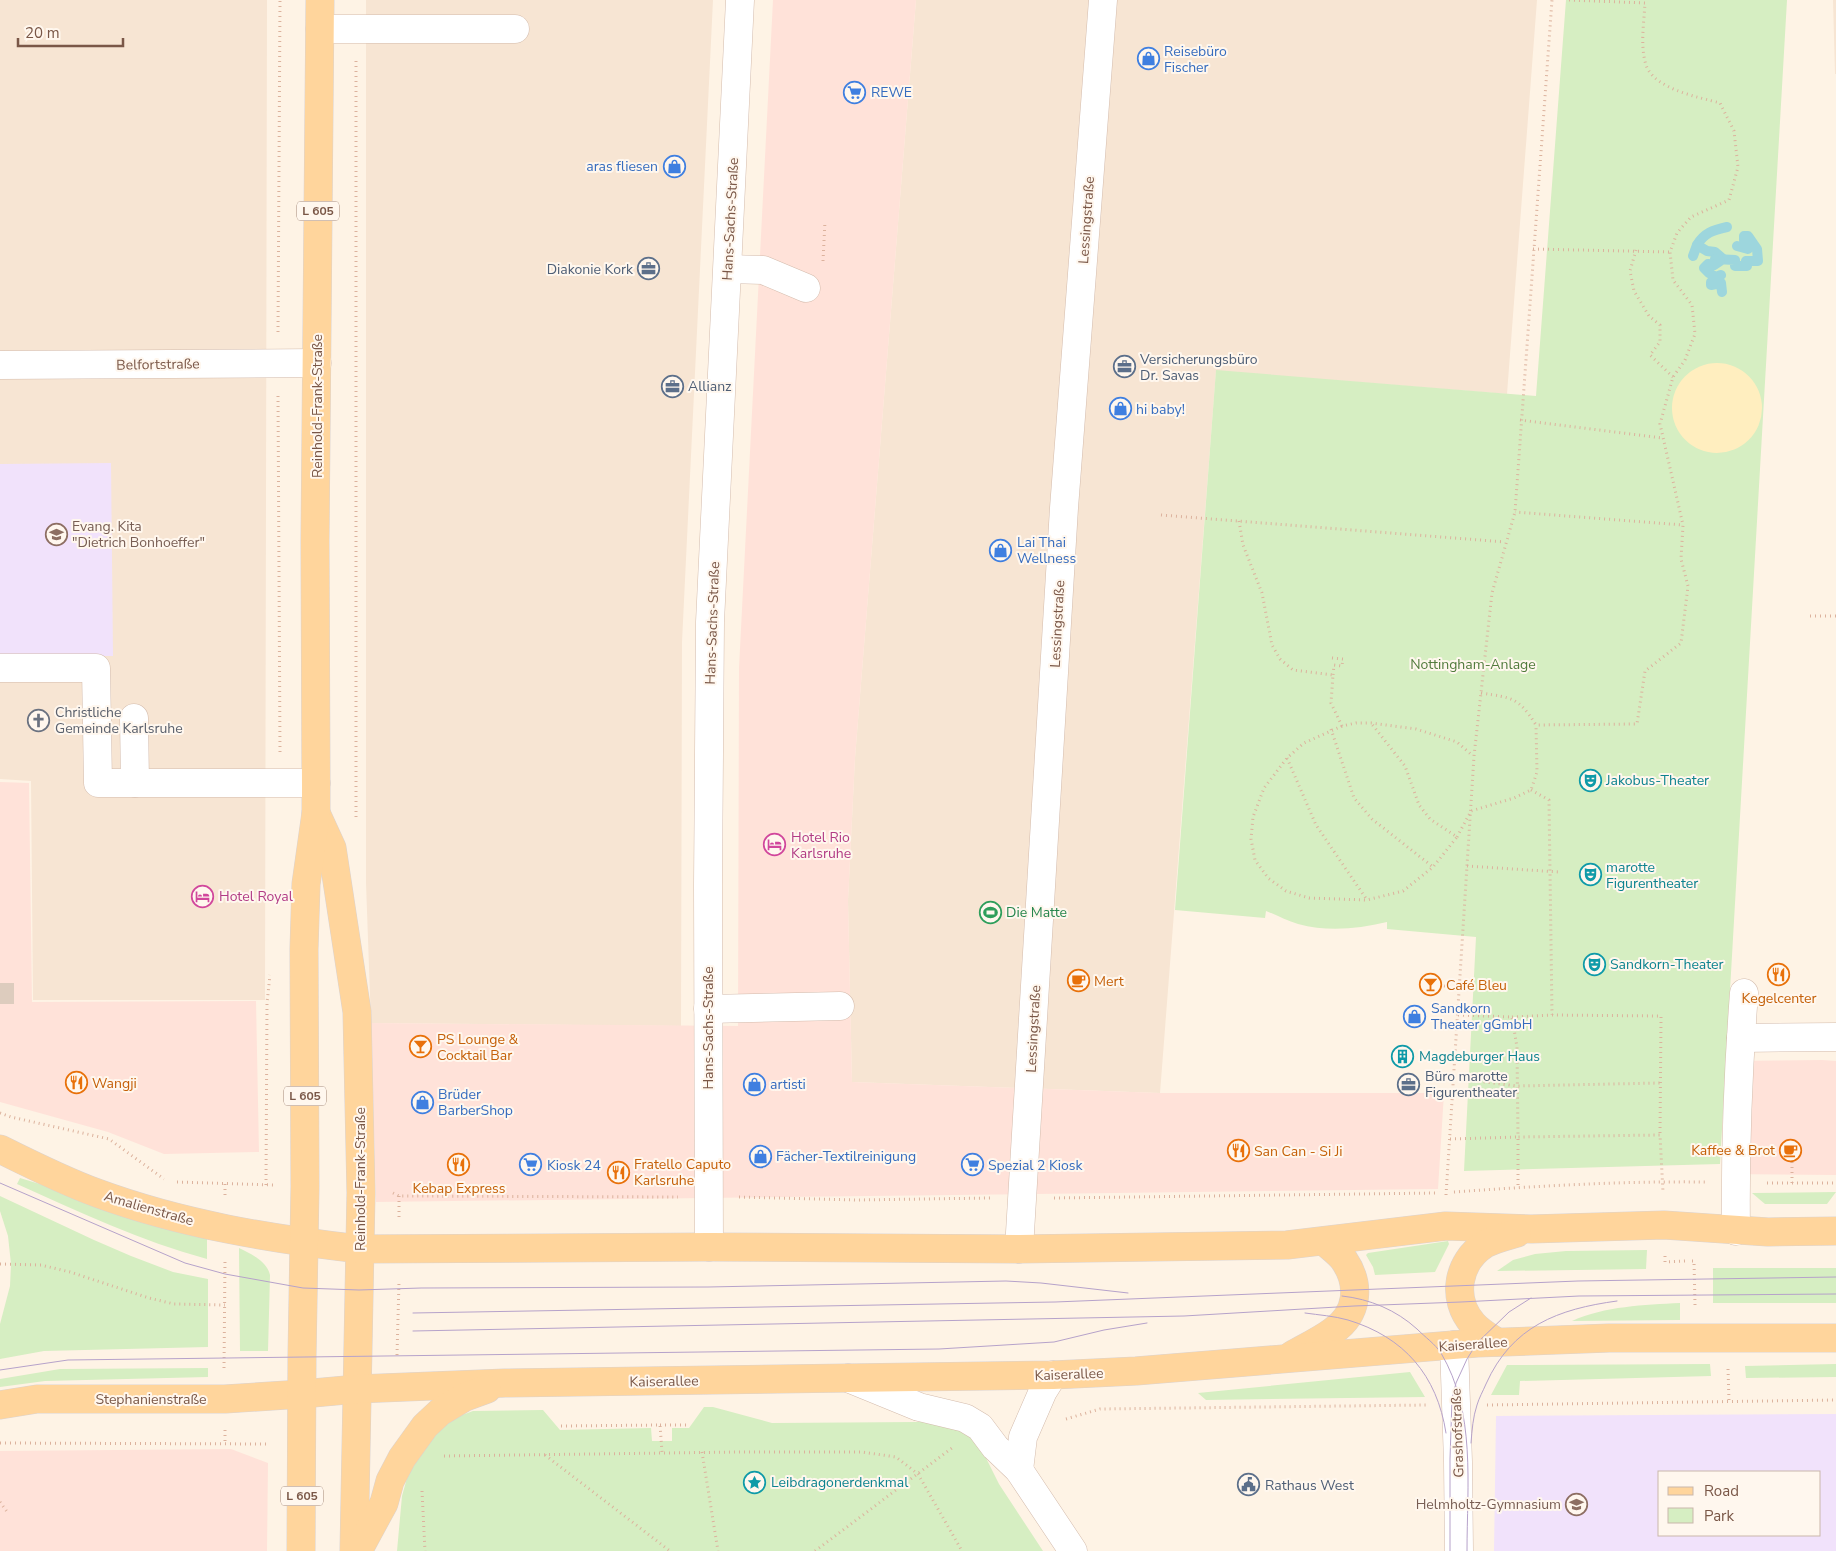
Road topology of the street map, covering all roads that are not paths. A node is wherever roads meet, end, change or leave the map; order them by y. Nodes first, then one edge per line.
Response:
1 (320, 0) edge
2 (740, 0) edge
3 (1103, 0) edge
4 (320, 29) junction
5 (515, 29) dead end
6 (728, 269) junction
7 (806, 288) dead end
8 (317, 363) junction
9 (0, 365) edge
10 (0, 668) edge
11 (134, 718) dead end
12 (316, 783) junction
13 (135, 784) junction
14 (316, 812) junction
15 (1744, 993) dead end
16 (840, 1006) dead end
17 (708, 1009) junction
18 (1836, 1036) edge
19 (1741, 1038) junction
20 (0, 1149) edge
21 (1531, 1229) junction
22 (1736, 1231) junction
23 (1836, 1231) edge
24 (1324, 1241) junction
25 (304, 1243) junction
26 (709, 1248) junction
27 (360, 1249) junction
28 (1019, 1249) junction
29 (1836, 1338) edge
30 (1498, 1342) junction
31 (1454, 1345) junction
32 (1287, 1358) junction
33 (1053, 1375) junction
34 (848, 1378) junction
35 (505, 1383) junction
36 (357, 1389) junction
37 (302, 1394) junction
38 (0, 1405) edge
39 (1019, 1470) junction
40 (301, 1551) edge
41 (354, 1551) edge
42 (358, 1551) edge
43 (1073, 1551) edge
44 (1459, 1551) edge

1 - 4 main road, Reinhold-Frank-Straße / L 605
2 - 6 street, Hans-Sachs-Straße
3 - 28 street, Lessingstraße
4 - 5 street
4 - 8 main road, Reinhold-Frank-Straße / L 605
6 - 7 street
6 - 17 street, Hans-Sachs-Straße
8 - 9 street, Belfortstraße
8 - 12 main road, Reinhold-Frank-Straße / L 605
10 - 13 street
11 - 13 street
12 - 13 street
12 - 14 main road, Reinhold-Frank-Straße / L 605
14 - 25 main road, Reinhold-Frank-Straße / L 605
14 - 27 main road, Reinhold-Frank-Straße / L 605
15 - 19 street
16 - 17 street
17 - 26 street, Hans-Sachs-Straße
18 - 19 street
19 - 22 street
20 - 25 main road, Amalienstraße
21 - 22 main road
21 - 24 main road
21 - 30 main road
22 - 23 main road
24 - 28 main road
24 - 32 main road
25 - 27 main road
25 - 37 main road, Reinhold-Frank-Straße / L 605
26 - 27 main road
26 - 28 main road
27 - 36 main road, Reinhold-Frank-Straße / L 605
29 - 30 main road, Kaiserallee
30 - 31 main road, Kaiserallee
31 - 32 main road, Kaiserallee
31 - 44 street, Grashofstraße
32 - 33 main road, Kaiserallee
33 - 34 main road, Kaiserallee
33 - 39 street
34 - 35 main road, Kaiserallee
34 - 39 street
35 - 36 main road, Kaiserallee
35 - 42 main road
36 - 37 main road, Kaiserallee
36 - 41 main road, Reinhold-Frank-Straße / L 605
37 - 38 main road, Stephanienstraße
37 - 40 main road, Reinhold-Frank-Straße / L 605
39 - 43 street

